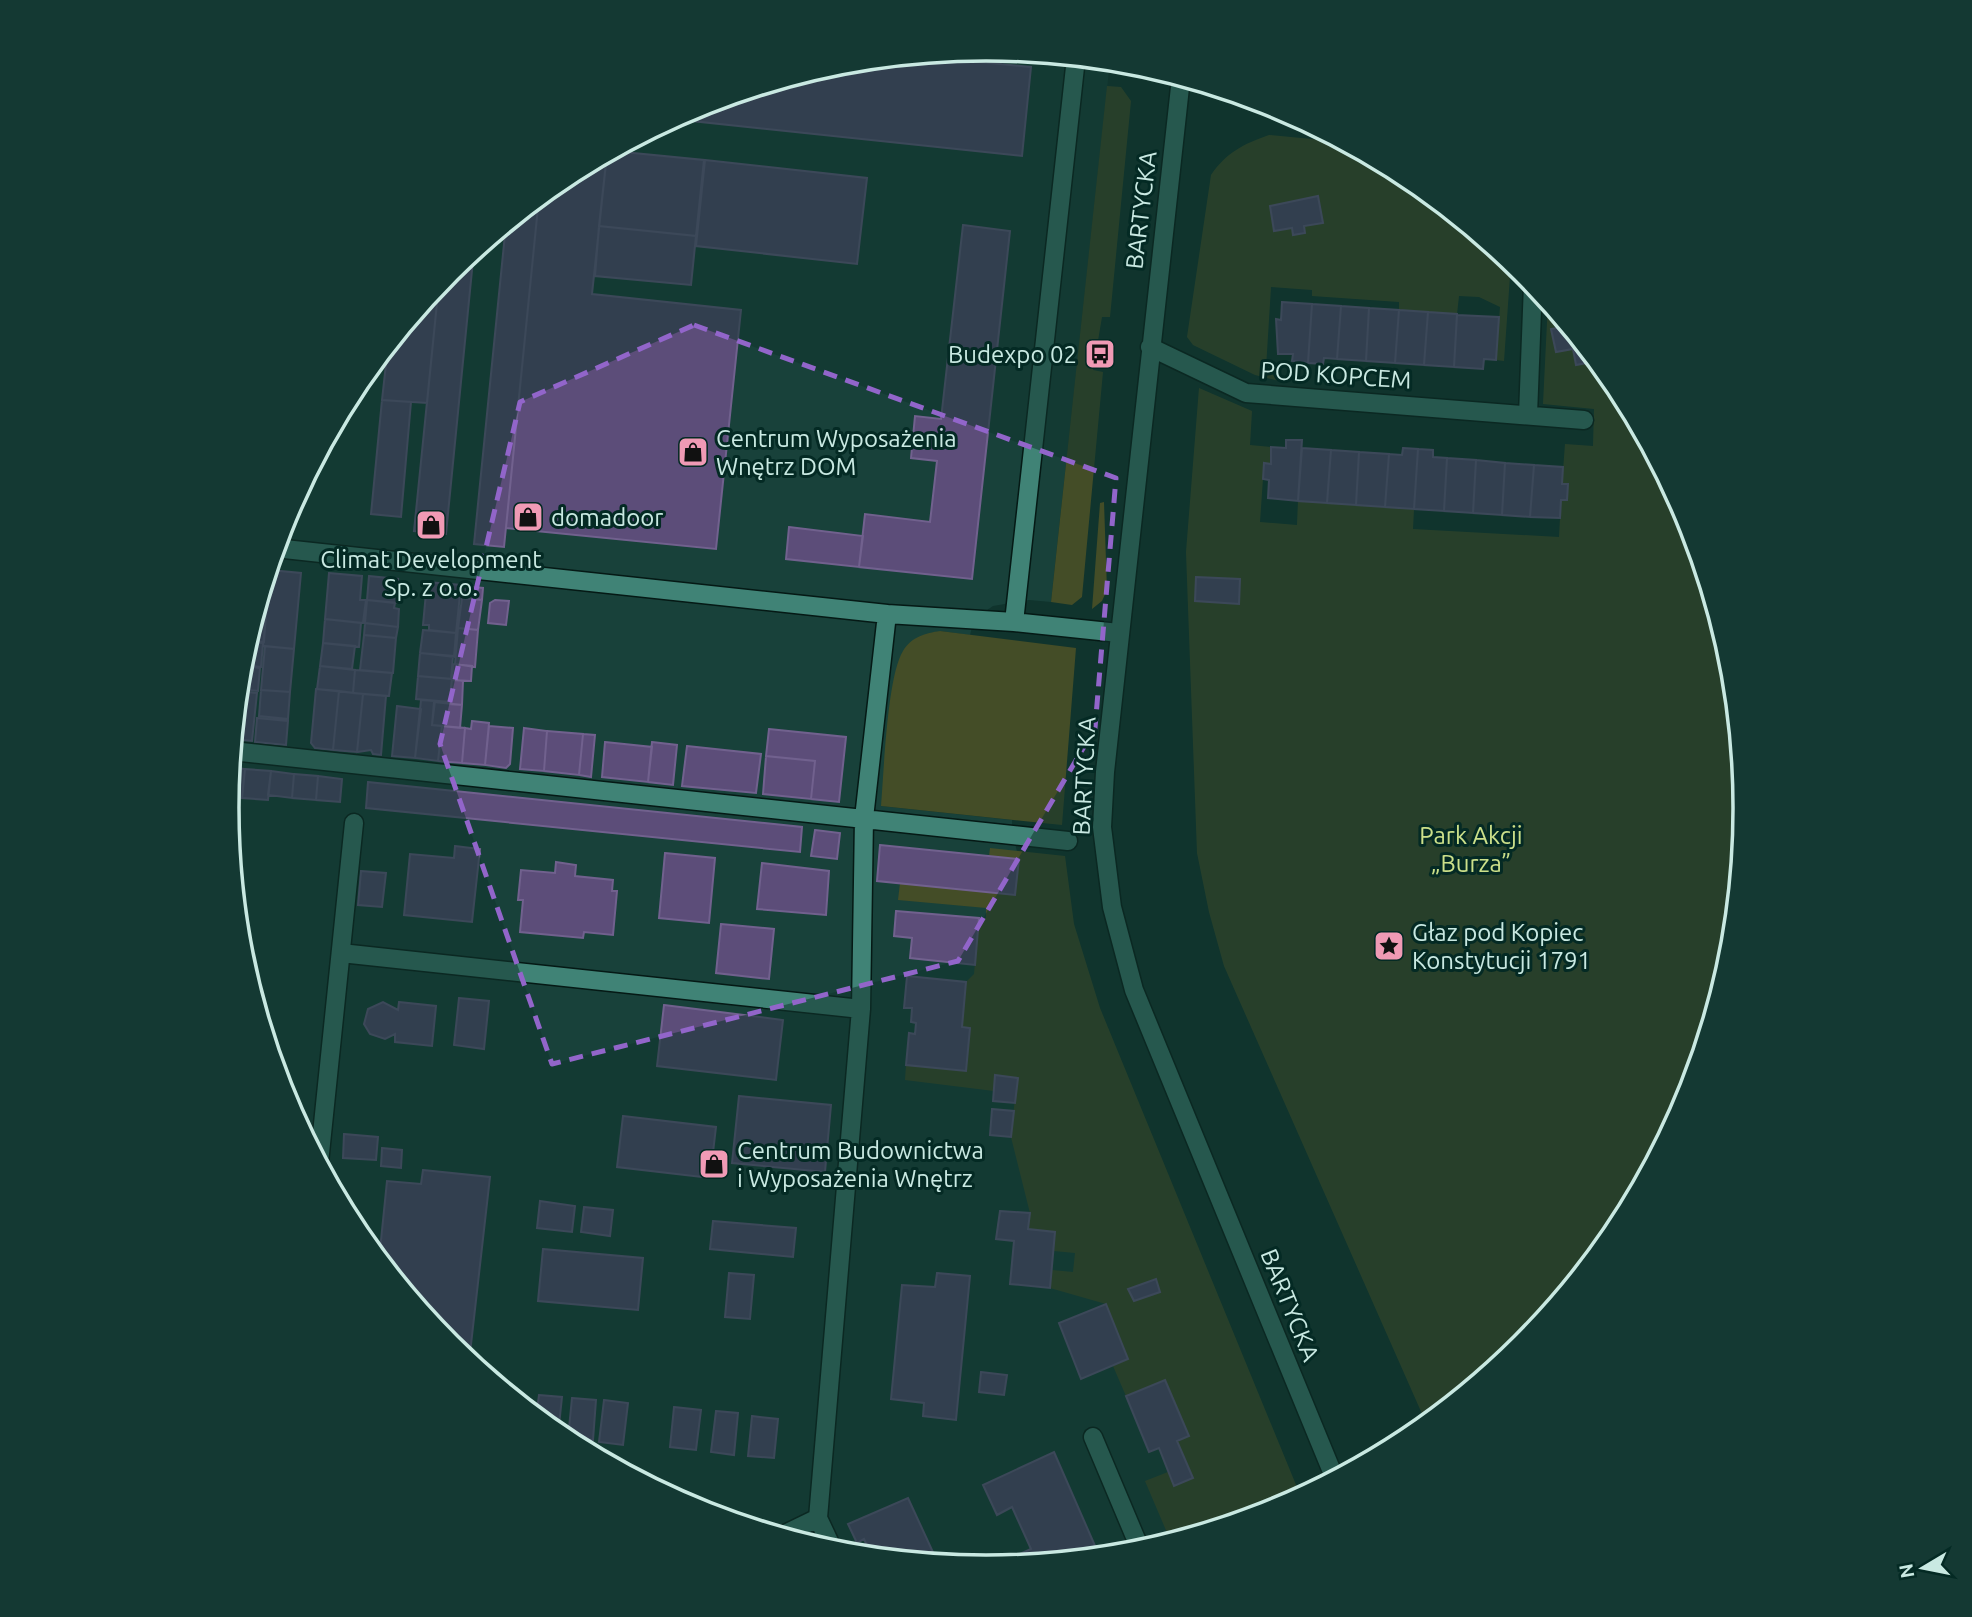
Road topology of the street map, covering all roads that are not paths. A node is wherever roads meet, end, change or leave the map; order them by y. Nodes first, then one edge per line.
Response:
1 (1075, 67) edge
2 (1180, 87) edge
3 (1532, 299) edge
4 (1150, 347) junction
5 (1528, 415) junction
6 (1584, 420) dead end
7 (286, 549) edge
8 (887, 614) junction
9 (1014, 622) junction
10 (1119, 633) junction
11 (241, 752) edge
12 (864, 818) junction
13 (354, 823) dead end
14 (1068, 841) dead end
15 (341, 953) junction
16 (861, 1009) junction
17 (320, 1146) edge
18 (1093, 1437) dead end
19 (1332, 1471) edge
20 (818, 1518) junction
21 (793, 1530) edge
22 (827, 1538) edge
23 (1136, 1540) edge

1 - 9 street
2 - 4 street, BARTYCKA
3 - 5 street
4 - 5 street, POD KOPCEM
4 - 10 street, BARTYCKA
5 - 6 street, POD KOPCEM
7 - 8 street
8 - 9 street
8 - 12 street
9 - 10 street
10 - 19 street, BARTYCKA
11 - 12 street
12 - 14 street
12 - 16 street
13 - 15 street
15 - 16 street
15 - 17 street
16 - 20 street
18 - 23 street
20 - 21 street
20 - 22 street

